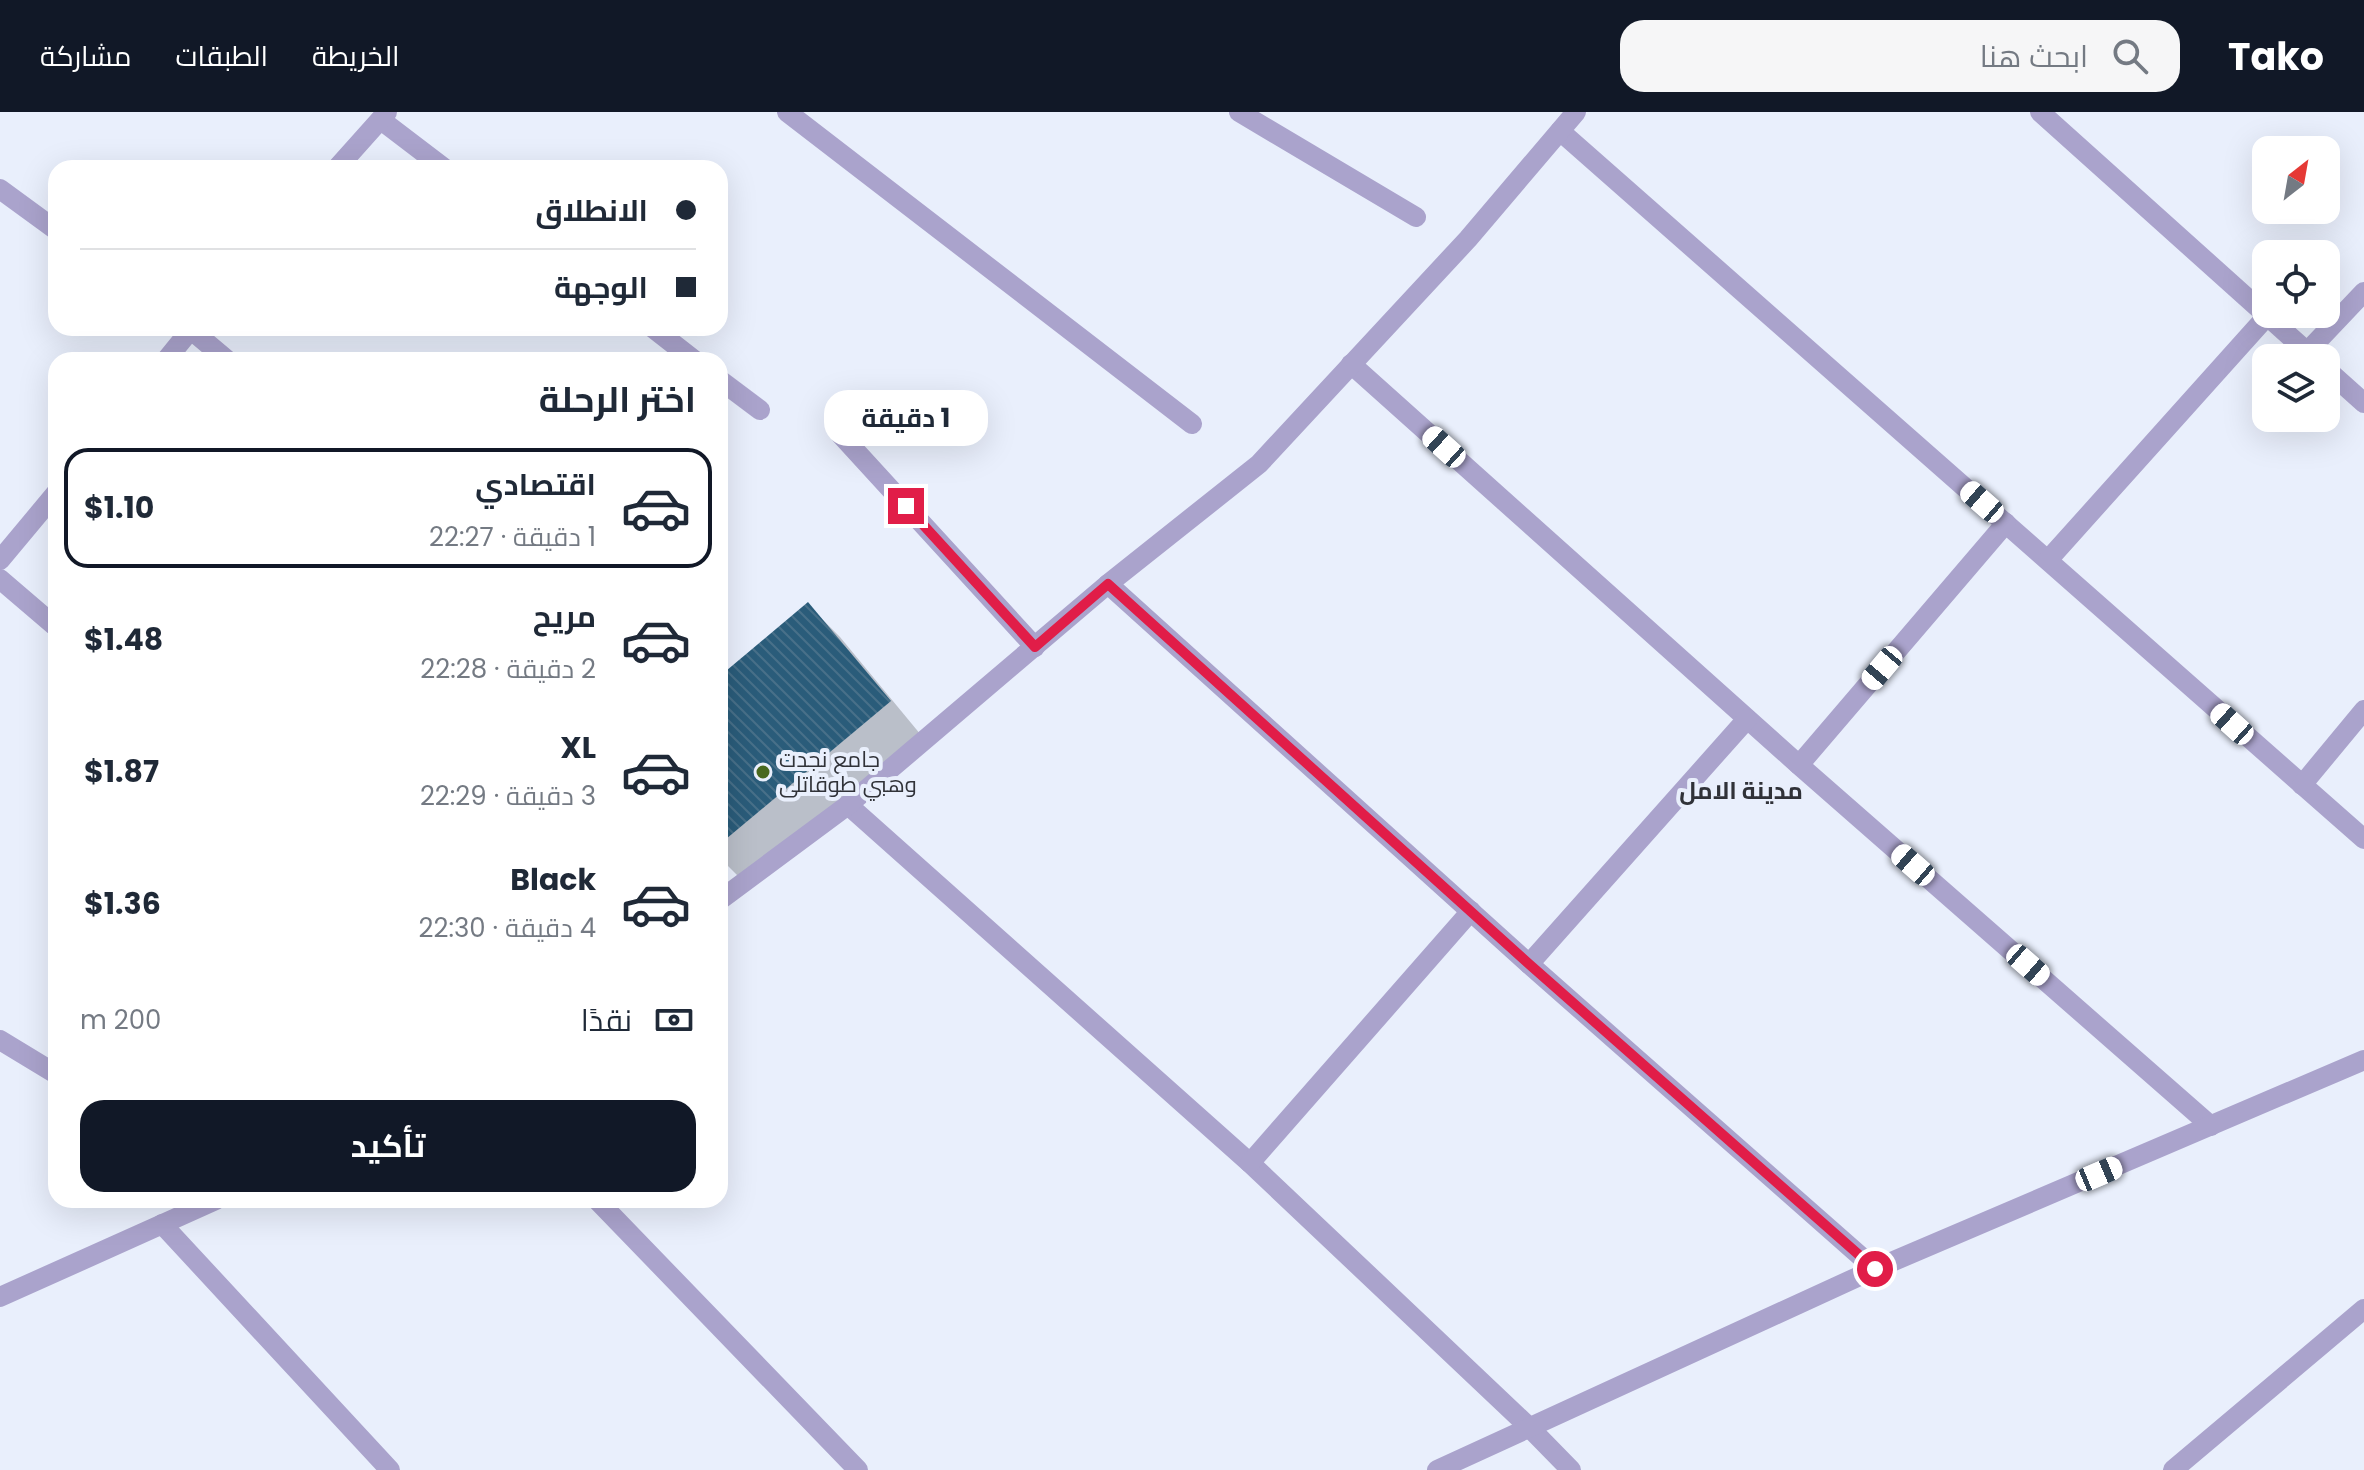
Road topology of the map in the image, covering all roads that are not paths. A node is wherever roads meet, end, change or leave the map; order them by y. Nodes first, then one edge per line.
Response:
1 (787, 112) edge
2 (1239, 112) edge
3 (1576, 112) edge
4 (2040, 112) edge
5 (384, 116) edge
6 (1560, 131) junction
7 (344, 160) edge
8 (435, 160) edge
9 (0, 189) edge
10 (1416, 217) dead end
11 (48, 224) edge
12 (2364, 292) edge
13 (2252, 303) edge
14 (2256, 328) edge
15 (2280, 328) edge
16 (185, 336) edge
17 (200, 336) edge
18 (663, 336) edge
19 (2298, 344) edge
20 (2319, 344) edge
21 (172, 352) edge
22 (218, 352) edge
23 (684, 352) edge
24 (1351, 364) junction
25 (2340, 382) edge
26 (728, 386) edge
27 (2364, 403) edge
28 (760, 410) dead end
29 (1192, 424) dead end
30 (841, 435) dead end
31 (48, 503) edge
32 (2006, 523) junction
33 (0, 560) edge
34 (2048, 560) junction
35 (0, 579) edge
36 (1108, 584) junction
37 (48, 620) edge
38 (1035, 647) junction
39 (2364, 710) edge
40 (1747, 719) junction
41 (1799, 765) junction
42 (2302, 785) junction
43 (848, 805) junction
44 (2364, 839) edge
45 (728, 894) edge
46 (1471, 911) junction
47 (1529, 964) junction
48 (0, 1040) edge
49 (2364, 1060) edge
50 (48, 1069) edge
51 (2211, 1126) junction
52 (1250, 1163) junction
53 (198, 1208) edge
54 (605, 1208) edge
55 (162, 1224) junction
56 (1875, 1269) junction
57 (0, 1297) edge
58 (2364, 1309) edge
59 (1529, 1427) junction
60 (390, 1470) edge
61 (858, 1470) edge
62 (1437, 1470) edge
63 (1571, 1470) edge
64 (2173, 1470) edge

1 - 29 street
2 - 10 street
3 - 6 street
4 - 13 street
5 - 7 street
5 - 8 street
6 - 24 street
6 - 32 street
9 - 11 street
12 - 20 street
14 - 34 street
15 - 19 street
16 - 21 street
17 - 22 street
18 - 23 street
24 - 36 street
24 - 40 street
25 - 27 street
26 - 28 street
30 - 38 street
31 - 33 street
32 - 34 street
32 - 41 street
34 - 42 street
35 - 37 street
36 - 38 street
36 - 46 street
38 - 43 street
39 - 42 street
40 - 41 street
40 - 47 street
41 - 51 street
42 - 44 street
43 - 45 street
43 - 52 street
46 - 47 street
46 - 52 street
47 - 56 street
48 - 50 street
49 - 51 street
51 - 56 street
52 - 59 street
53 - 55 street
54 - 61 street
55 - 57 street
55 - 60 street
56 - 59 street
58 - 64 street
59 - 62 street
59 - 63 street

